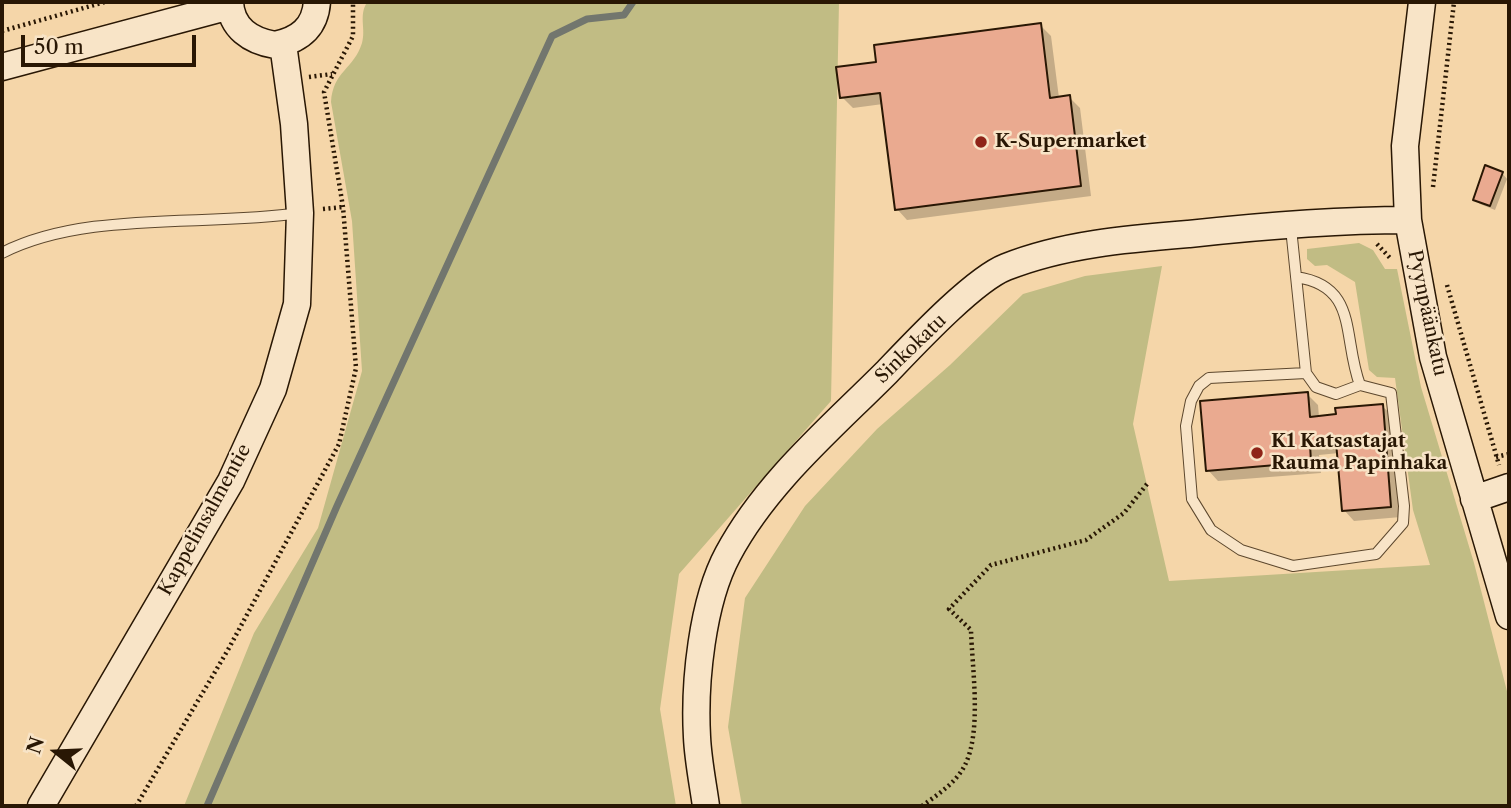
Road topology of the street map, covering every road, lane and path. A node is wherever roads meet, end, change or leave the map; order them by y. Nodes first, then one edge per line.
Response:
1 (104, 2) edge
2 (317, 2) edge
3 (353, 2) edge
4 (1422, 2) edge
5 (1454, 2) edge
6 (230, 4) edge
7 (2, 31) edge
8 (283, 44) junction
9 (2, 66) edge
10 (1433, 189) dead end
11 (300, 212) junction
12 (1408, 220) junction
13 (1291, 224) junction
14 (1371, 236) dead end
15 (2, 253) edge
16 (1415, 258) junction
17 (1296, 276) junction
18 (1445, 277) dead end
19 (1306, 373) junction
20 (1360, 385) junction
21 (1509, 454) edge
22 (1496, 457) junction
23 (1147, 484) dead end
24 (1508, 487) edge
25 (1474, 499) junction
26 (1509, 616) edge
27 (41, 806) edge
28 (136, 806) edge
29 (706, 806) edge
30 (922, 806) edge

1 - 7 path
2 - 8 main road
3 - 28 path
4 - 12 main road, Pyynpäänkatu
5 - 10 path
6 - 8 main road
6 - 9 main road
8 - 11 main road, Kappelinsalmentie
11 - 15 lane
11 - 27 main road, Kappelinsalmentie
12 - 13 main road, Sinkokatu
12 - 16 main road, Pyynpäänkatu
13 - 17 lane
13 - 29 main road, Sinkokatu
14 - 16 path
16 - 25 main road, Pyynpäänkatu
17 - 19 lane
17 - 20 lane
18 - 22 path
19 - 20 lane
19 - 20 lane
21 - 22 path
22 - 24 path
23 - 30 path
24 - 25 main road
25 - 26 main road, Pyynpäänkatu

